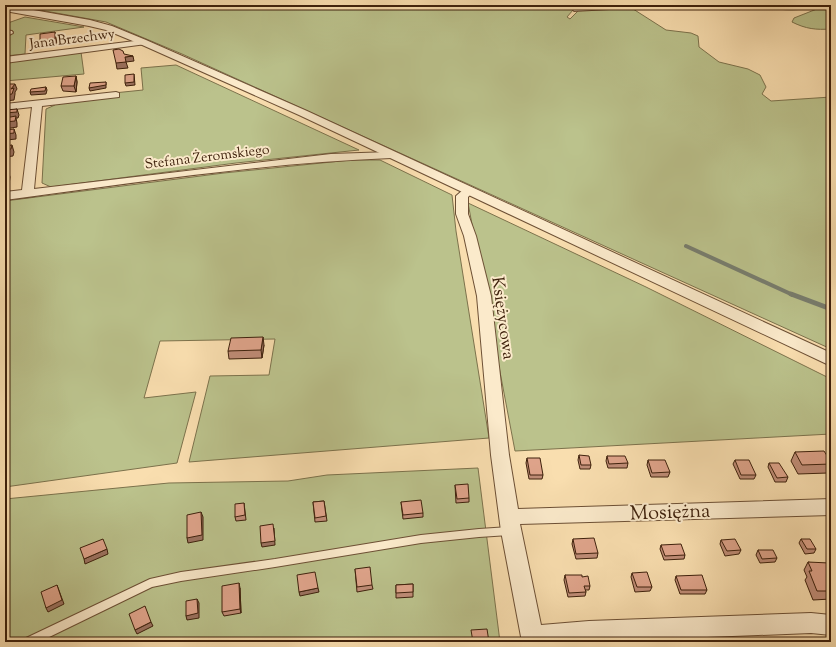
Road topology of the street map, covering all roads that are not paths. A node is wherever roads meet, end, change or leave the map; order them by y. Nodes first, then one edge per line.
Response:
1 (567, 5) edge
2 (660, 5) edge
3 (5, 8) edge
4 (143, 42) junction
5 (5, 60) edge
6 (116, 95) dead end
7 (37, 104) junction
8 (5, 107) edge
9 (391, 155) junction
10 (468, 191) junction
11 (28, 192) junction
12 (5, 196) edge
13 (831, 360) edge
14 (831, 507) edge
15 (510, 524) junction
16 (831, 625) edge
17 (532, 639) edge
18 (28, 642) edge

1 - 2 lane
3 - 4 street
4 - 5 street, Jana Brzechwy
4 - 9 street
6 - 7 street
7 - 8 street
7 - 11 street
9 - 10 street
9 - 11 street, Stefana Żeromskiego
10 - 13 street
10 - 15 street, Księżycowa
11 - 12 street, Stefana Żeromskiego
14 - 15 street, Mosiężna
15 - 17 street, Księżycowa
15 - 18 lane
16 - 17 street

